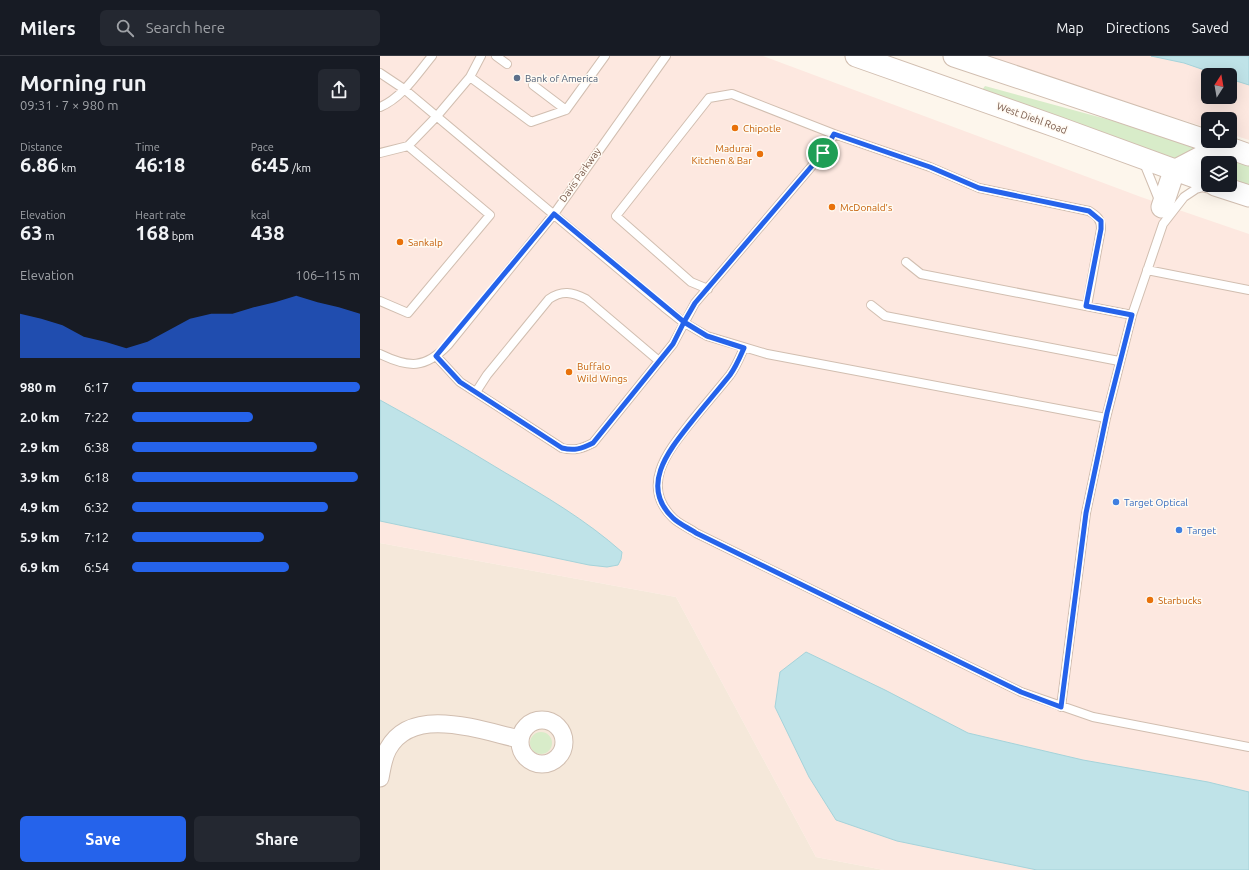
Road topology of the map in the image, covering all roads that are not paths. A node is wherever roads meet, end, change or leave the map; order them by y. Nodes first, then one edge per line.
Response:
1 (432, 56) edge
2 (481, 56) edge
3 (496, 56) edge
4 (605, 56) edge
5 (666, 56) edge
6 (856, 56) edge
7 (954, 56) edge
8 (507, 64) dead end
9 (380, 73) edge
10 (470, 78) junction
11 (534, 85) dead end
12 (404, 89) junction
13 (380, 107) edge
14 (566, 110) junction
15 (437, 116) junction
16 (834, 134) junction
17 (1201, 139) edge
18 (408, 146) junction
19 (1206, 148) edge
20 (1228, 148) edge
21 (380, 153) edge
22 (1249, 155) edge
23 (1142, 159) junction
24 (1174, 171) junction
25 (1201, 181) edge
26 (1201, 187) edge
27 (1237, 192) edge
28 (1249, 196) edge
29 (554, 214) junction
30 (1162, 216) junction
31 (906, 262) dead end
32 (1147, 270) junction
33 (708, 289) junction
34 (1249, 290) edge
35 (380, 301) edge
36 (870, 305) dead end
37 (1086, 306) junction
38 (1132, 315) junction
39 (684, 322) junction
40 (744, 348) junction
41 (380, 354) edge
42 (436, 356) junction
43 (659, 361) junction
44 (1119, 361) junction
45 (476, 392) junction
46 (1106, 418) junction
47 (1061, 707) junction
48 (519, 739) dead end
49 (1249, 747) edge
50 (380, 778) edge

1 - 12 lane
2 - 10 lane
3 - 8 lane
4 - 14 lane
5 - 29 lane, Davis Parkway
6 - 23 street, West Diehl Road
7 - 17 street
9 - 12 lane
10 - 14 lane
10 - 15 lane
11 - 14 lane
12 - 13 lane
12 - 15 lane
15 - 18 lane
15 - 29 lane
16 - 33 lane
16 - 33 lane
16 - 37 lane
18 - 21 lane
18 - 35 lane
19 - 24 street
20 - 22 street
23 - 24 street, West Diehl Road
23 - 30 lane
24 - 25 street, West Diehl Road
24 - 30 street
26 - 30 lane
27 - 28 street
29 - 39 lane
29 - 42 lane, Davis Parkway
30 - 32 lane
31 - 37 lane
32 - 34 lane
32 - 38 lane
33 - 39 lane
36 - 44 lane
37 - 38 lane
38 - 44 lane
39 - 40 lane
39 - 43 lane
40 - 46 lane
40 - 47 lane
41 - 42 lane, Davis Parkway
42 - 45 lane
43 - 45 lane
43 - 45 lane
44 - 46 lane
46 - 47 lane
47 - 49 lane
48 - 50 street

